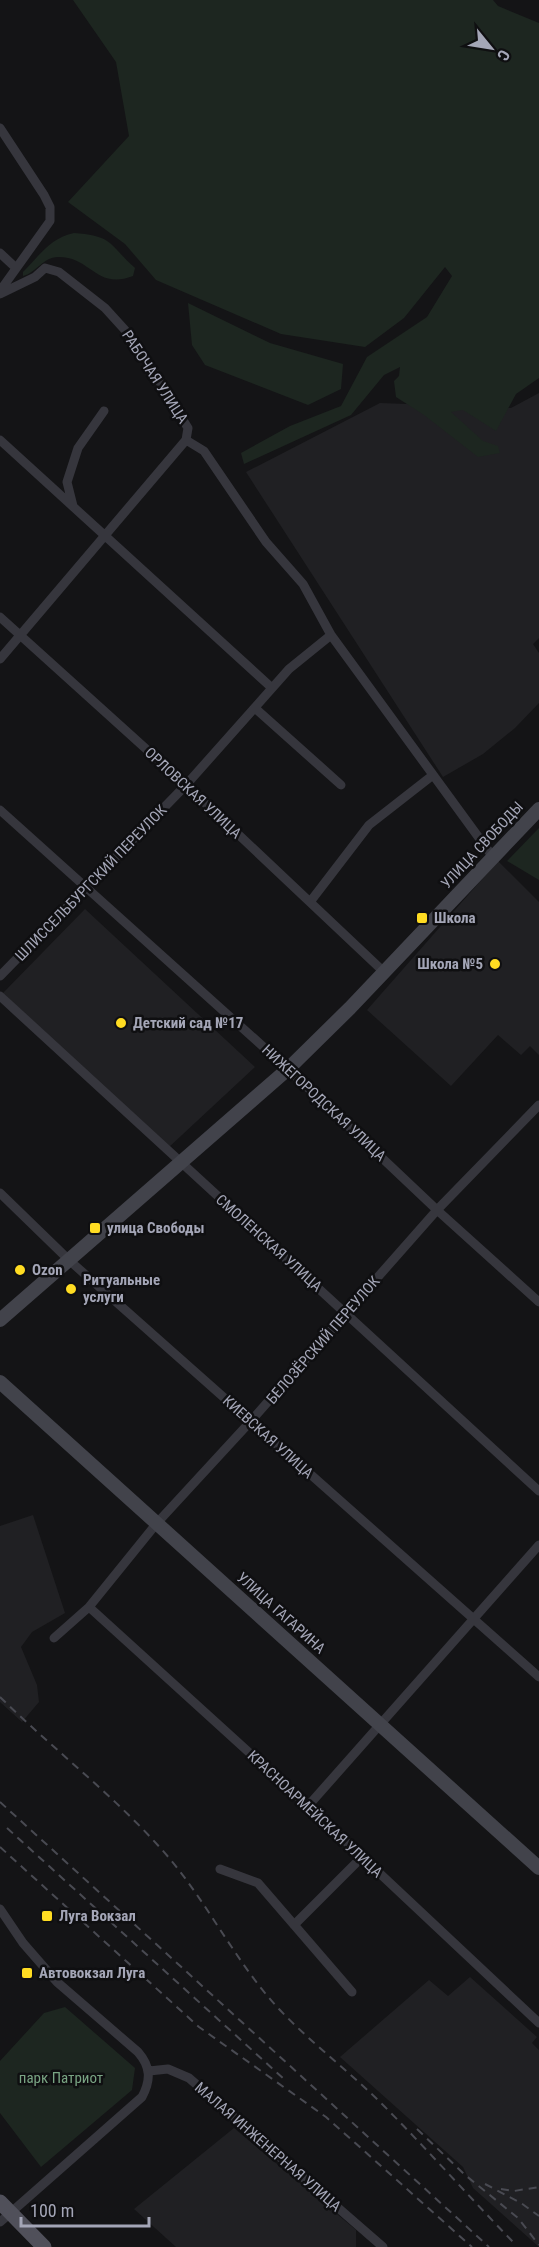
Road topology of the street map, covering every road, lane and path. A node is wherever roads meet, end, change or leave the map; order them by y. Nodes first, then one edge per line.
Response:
1 (0, 128) edge
2 (0, 253) edge
3 (16, 268) junction
4 (0, 292) edge
5 (105, 411) dead end
6 (0, 440) edge
7 (186, 440) junction
8 (74, 506) junction
9 (105, 536) junction
10 (0, 617) edge
11 (331, 635) junction
12 (21, 636) junction
13 (0, 659) edge
14 (272, 688) junction
15 (255, 708) junction
16 (433, 774) junction
17 (186, 785) junction
18 (341, 785) dead end
19 (539, 809) edge
20 (0, 810) edge
21 (493, 857) junction
22 (87, 886) junction
23 (310, 902) junction
24 (384, 972) junction
25 (0, 976) edge
26 (0, 996) edge
27 (288, 1069) junction
28 (539, 1105) edge
29 (181, 1163) junction
30 (0, 1193) edge
31 (437, 1210) junction
32 (70, 1261) junction
33 (539, 1302) edge
34 (346, 1313) junction
35 (0, 1320) edge
36 (0, 1382) edge
37 (250, 1422) junction
38 (539, 1491) edge
39 (157, 1523) junction
40 (539, 1545) edge
41 (88, 1607) junction
42 (474, 1619) junction
43 (54, 1638) dead end
44 (539, 1677) edge
45 (380, 1725) junction
46 (308, 1806) junction
47 (362, 1857) junction
48 (539, 1868) edge
49 (220, 1869) dead end
50 (0, 1909) edge
51 (294, 1925) junction
52 (352, 1992) dead end
53 (539, 2023) edge
54 (149, 2071) junction
55 (4, 2212) edge
56 (44, 2247) edge
57 (383, 2247) edge

1 - 3 street
2 - 3 street
3 - 4 street
4 - 7 street, РАБОЧАЯ УЛИЦА
5 - 8 street
6 - 8 street
7 - 9 street
7 - 11 street, РАБОЧАЯ УЛИЦА
8 - 9 street
9 - 12 street
9 - 14 street
10 - 12 street, ОРЛОВСКАЯ УЛИЦА
11 - 14 street, ШЛИССЕЛЬБУРГСКИЙ ПЕРЕУЛОК
11 - 16 street, РАБОЧАЯ УЛИЦА
12 - 13 street
12 - 17 street, ОРЛОВСКАЯ УЛИЦА
14 - 15 street, ШЛИССЕЛЬБУРГСКИЙ ПЕРЕУЛОК
15 - 17 street, ШЛИССЕЛЬБУРГСКИЙ ПЕРЕУЛОК
15 - 18 street
16 - 21 street, РАБОЧАЯ УЛИЦА
16 - 23 street
17 - 22 street, ШЛИССЕЛЬБУРГСКИЙ ПЕРЕУЛОК
17 - 23 street, ОРЛОВСКАЯ УЛИЦА
19 - 21 street, УЛИЦА СВОБОДЫ
20 - 22 street, НИЖЕГОРОДСКАЯ УЛИЦА
21 - 24 street, УЛИЦА СВОБОДЫ
22 - 25 street, ШЛИССЕЛЬБУРГСКИЙ ПЕРЕУЛОК
22 - 27 street, НИЖЕГОРОДСКАЯ УЛИЦА
23 - 24 street, ОРЛОВСКАЯ УЛИЦА
24 - 27 street, УЛИЦА СВОБОДЫ
26 - 29 street, СМОЛЕНСКАЯ УЛИЦА
27 - 29 street, УЛИЦА СВОБОДЫ
27 - 31 street, НИЖЕГОРОДСКАЯ УЛИЦА
28 - 31 street, БЕЛОЗЁРСКИЙ ПЕРЕУЛОК
29 - 32 street, УЛИЦА СВОБОДЫ
29 - 34 street, СМОЛЕНСКАЯ УЛИЦА
30 - 32 street, КИЕВСКАЯ УЛИЦА
31 - 33 street, НИЖЕГОРОДСКАЯ УЛИЦА
31 - 34 street, БЕЛОЗЁРСКИЙ ПЕРЕУЛОК
32 - 35 street, УЛИЦА СВОБОДЫ
32 - 37 street, КИЕВСКАЯ УЛИЦА
34 - 37 street, БЕЛОЗЁРСКИЙ ПЕРЕУЛОК
34 - 38 street, СМОЛЕНСКАЯ УЛИЦА
36 - 39 street, УЛИЦА ГАГАРИНА
37 - 39 street, БЕЛОЗЁРСКИЙ ПЕРЕУЛОК
37 - 42 street, КИЕВСКАЯ УЛИЦА
39 - 41 street, БЕЛОЗЁРСКИЙ ПЕРЕУЛОК
39 - 45 street, УЛИЦА ГАГАРИНА
40 - 42 street
41 - 43 street, БЕЛОЗЁРСКИЙ ПЕРЕУЛОК
41 - 46 street, КРАСНОАРМЕЙСКАЯ УЛИЦА
42 - 44 street, КИЕВСКАЯ УЛИЦА
42 - 45 street
45 - 46 street
45 - 48 street, УЛИЦА ГАГАРИНА
46 - 47 street, КРАСНОАРМЕЙСКАЯ УЛИЦА
47 - 51 street
47 - 53 street, КРАСНОАРМЕЙСКАЯ УЛИЦА
49 - 51 street
50 - 54 street
51 - 52 street
54 - 55 street
54 - 57 street, МАЛАЯ ИНЖЕНЕРНАЯ УЛИЦА
55 - 56 main road

